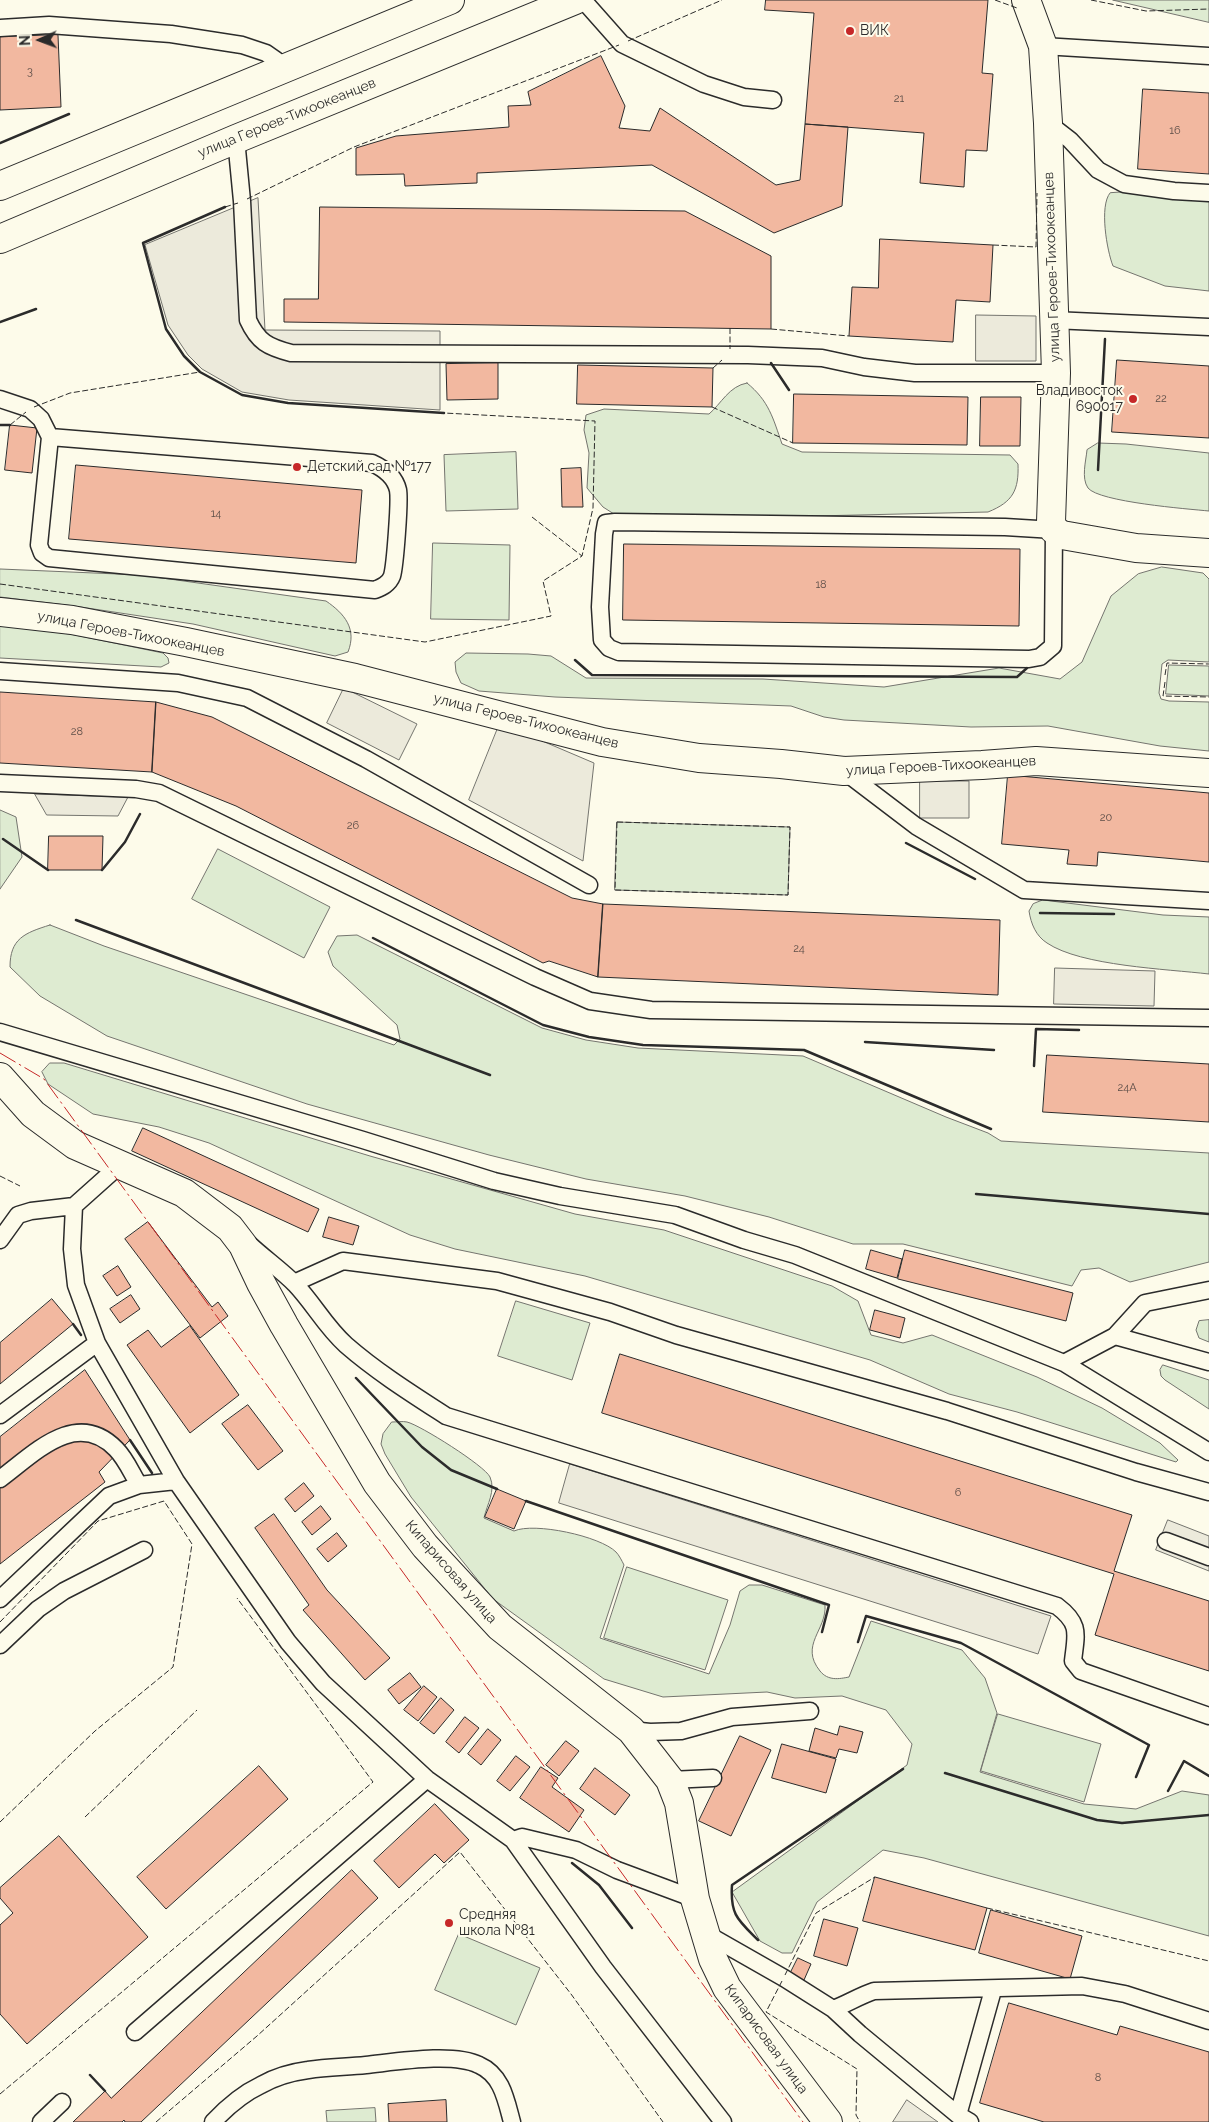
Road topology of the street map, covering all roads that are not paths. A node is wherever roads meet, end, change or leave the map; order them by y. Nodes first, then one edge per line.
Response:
1 (450, 0) edge
2 (575, 0) edge
3 (583, 0) edge
4 (1026, 0) edge
5 (0, 28) edge
6 (1043, 46) junction
7 (1209, 56) edge
8 (283, 69) junction
9 (774, 100) dead end
10 (1048, 123) junction
11 (236, 139) junction
12 (0, 186) edge
13 (1209, 193) edge
14 (0, 239) edge
15 (1053, 320) junction
16 (1209, 327) edge
17 (1056, 373) junction
18 (0, 399) edge
19 (50, 437) junction
20 (1054, 530) junction
21 (1209, 553) edge
22 (0, 612) edge
23 (0, 671) edge
24 (844, 771) junction
25 (1209, 773) edge
26 (0, 784) edge
27 (588, 885) dead end
28 (1209, 901) edge
29 (1209, 1018) edge
30 (0, 1032) edge
31 (0, 1077) edge
32 (121, 1164) junction
33 (74, 1206) junction
34 (230, 1228) junction
35 (0, 1240) edge
36 (294, 1283) junction
37 (1209, 1290) edge
38 (1115, 1336) junction
39 (97, 1343) junction
40 (1209, 1362) edge
41 (1064, 1363) junction
42 (0, 1415) edge
43 (1209, 1452) edge
44 (0, 1479) edge
45 (176, 1481) junction
46 (139, 1485) junction
47 (1209, 1492) edge
48 (1166, 1541) dead end
49 (144, 1550) dead end
50 (1209, 1557) edge
51 (0, 1599) edge
52 (0, 1646) edge
53 (810, 1711) dead end
54 (1209, 1716) edge
55 (631, 1730) junction
56 (714, 1778) dead end
57 (427, 1779) junction
58 (670, 1780) junction
59 (513, 1840) junction
60 (695, 1899) junction
61 (705, 1932) junction
62 (994, 1990) junction
63 (833, 2009) junction
64 (1209, 2021) edge
65 (135, 2032) dead end
66 (62, 2102) dead end
67 (964, 2119) edge
68 (41, 2122) edge
69 (213, 2122) edge
70 (512, 2122) edge
71 (723, 2122) edge
72 (828, 2122) edge

1 - 8 main road
2 - 11 main road, улица Героев-Тихоокеанцев
3 - 9 lane
4 - 6 main road, улица Героев-Тихоокеанцев
5 - 8 lane
6 - 7 lane
6 - 10 main road, улица Героев-Тихоокеанцев
8 - 12 main road
10 - 13 lane
10 - 15 main road, улица Героев-Тихоокеанцев
11 - 14 main road, улица Героев-Тихоокеанцев
11 - 17 lane
15 - 16 lane
15 - 17 main road, улица Героев-Тихоокеанцев
17 - 20 main road, улица Героев-Тихоокеанцев
18 - 19 lane
19 - 19 lane
20 - 20 lane
20 - 21 main road
22 - 24 main road, улица Героев-Тихоокеанцев
23 - 27 lane
24 - 25 main road, улица Героев-Тихоокеанцев
24 - 28 lane
26 - 29 lane
30 - 41 lane
31 - 32 main road, Кипарисовая улица
32 - 33 lane
32 - 34 main road, Кипарисовая улица
33 - 35 lane
33 - 39 lane
34 - 36 lane
34 - 55 main road, Кипарисовая улица
36 - 47 lane
36 - 54 lane
37 - 38 lane
38 - 40 lane
38 - 41 lane
39 - 42 lane
39 - 45 lane
41 - 43 lane
44 - 46 lane
45 - 46 lane
45 - 57 lane
46 - 51 lane
48 - 50 lane
49 - 52 lane
53 - 55 lane
55 - 58 main road, Кипарисовая улица
56 - 58 lane
57 - 59 lane
57 - 65 lane
58 - 60 main road, Кипарисовая улица
59 - 60 lane
59 - 71 lane
60 - 61 main road, Кипарисовая улица
61 - 63 lane
61 - 72 main road, Кипарисовая улица
62 - 63 lane
62 - 64 lane
62 - 67 lane
63 - 67 lane
66 - 68 lane
69 - 70 lane

